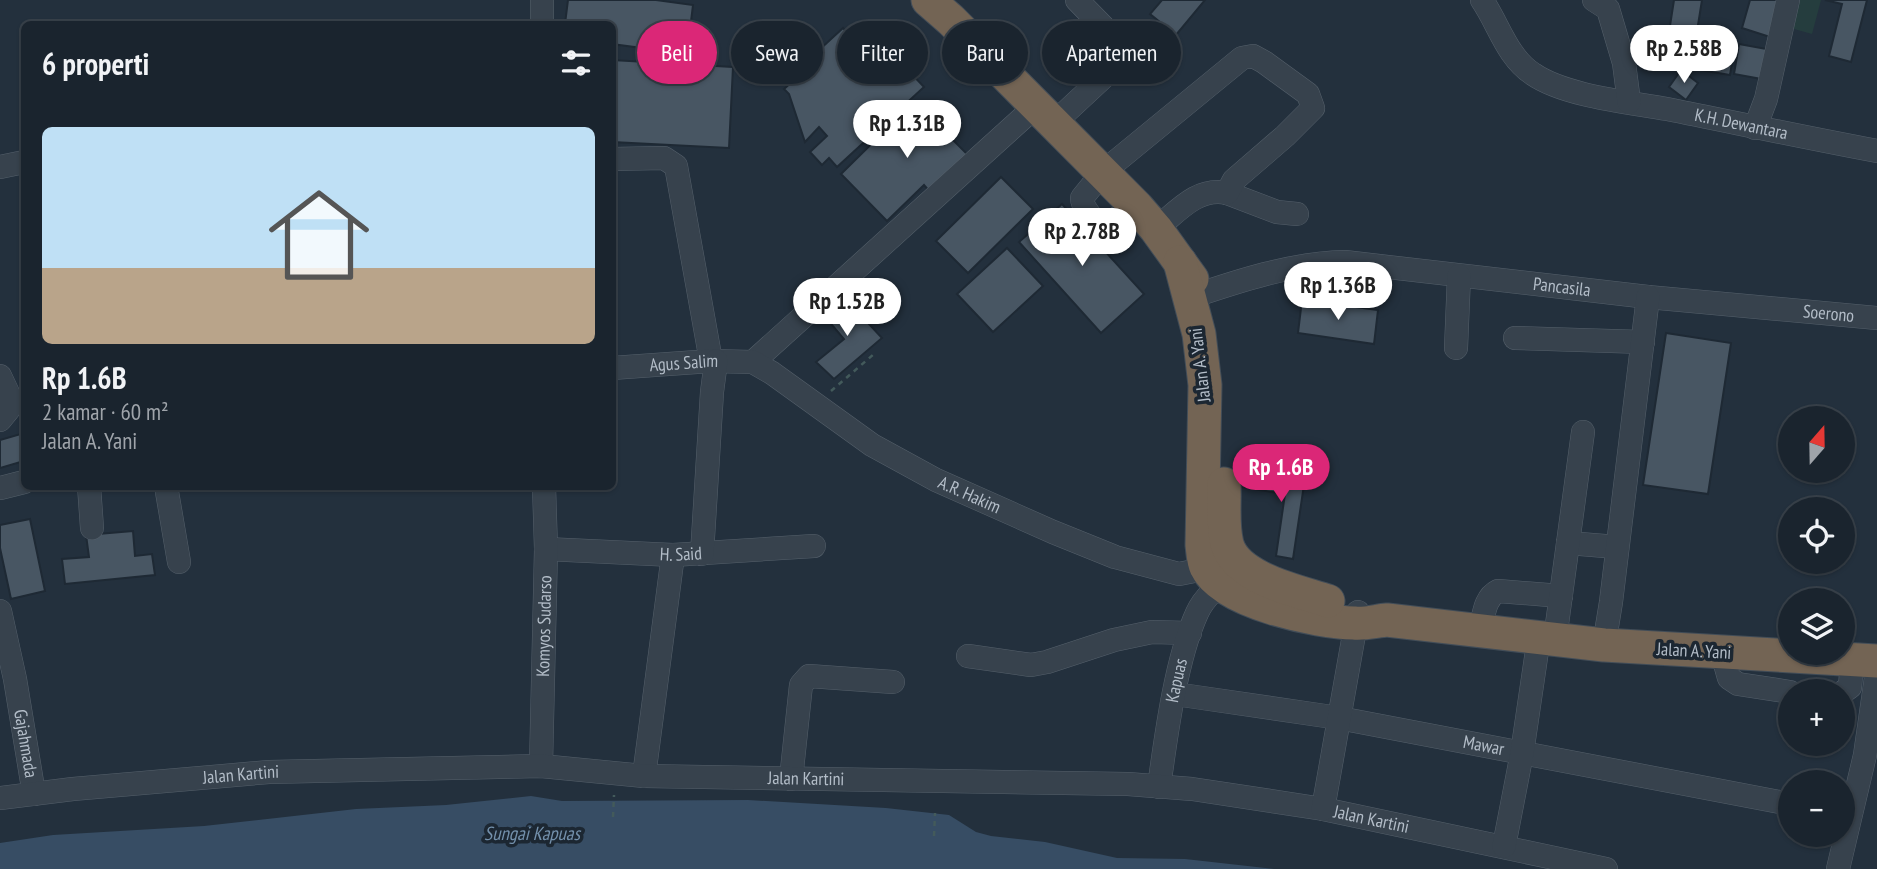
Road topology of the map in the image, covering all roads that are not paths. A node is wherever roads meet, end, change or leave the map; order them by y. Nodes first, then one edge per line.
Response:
1 (542, 0) edge
2 (928, 0) edge
3 (1077, 0) edge
4 (1482, 0) edge
5 (1594, 0) edge
6 (1788, 0) edge
7 (542, 21) edge
8 (1629, 103) junction
9 (1045, 114) junction
10 (1755, 128) junction
11 (1877, 151) edge
12 (616, 159) edge
13 (21, 163) edge
14 (0, 167) edge
15 (1102, 172) junction
16 (1227, 193) junction
17 (1297, 214) dead end
18 (1146, 218) junction
19 (1459, 276) junction
20 (1196, 295) junction
21 (1648, 296) junction
22 (1779, 309) joint
23 (1877, 318) edge
24 (1515, 338) dead end
25 (1643, 342) junction
26 (1455, 348) dead end
27 (713, 361) junction
28 (753, 362) junction
29 (616, 368) edge
30 (0, 376) edge
31 (0, 420) edge
32 (1583, 432) dead end
33 (21, 483) edge
34 (0, 488) edge
35 (89, 490) edge
36 (167, 490) edge
37 (544, 490) edge
38 (92, 528) dead end
39 (1567, 543) junction
40 (814, 546) dead end
41 (1617, 547) junction
42 (546, 549) junction
43 (702, 554) junction
44 (673, 555) junction
45 (179, 562) dead end
46 (1225, 568) junction
47 (1561, 596) junction
48 (0, 611) edge
49 (1367, 617) junction
50 (1480, 630) junction
51 (1190, 633) junction
52 (1547, 638) junction
53 (1604, 645) junction
54 (1722, 653) junction
55 (968, 656) dead end
56 (1869, 664) edge
57 (1855, 681) edge
58 (893, 682) dead end
59 (1778, 690) edge
60 (1175, 694) junction
61 (1339, 718) junction
62 (1522, 753) junction
63 (541, 766) junction
64 (644, 776) junction
65 (791, 779) junction
66 (1159, 787) junction
67 (1855, 790) edge
68 (34, 794) junction
69 (0, 798) edge
70 (1778, 802) edge
71 (1323, 808) junction
72 (1504, 846) junction
73 (1842, 847) edge
74 (1606, 869) edge
75 (1838, 869) edge

1 - 7 street
2 - 9 highway, Jalan A. Yani
3 - 9 street
4 - 8 street, K.H. Dewantara
5 - 8 street
6 - 10 street
8 - 10 street, K.H. Dewantara
9 - 15 highway, Jalan A. Yani
9 - 28 street
10 - 11 street, K.H. Dewantara
12 - 27 street
13 - 14 street
15 - 16 street
15 - 18 highway, Jalan A. Yani
16 - 17 street
16 - 18 street
18 - 20 highway, Jalan A. Yani
19 - 20 street, Pancasila
19 - 21 street, Pancasila
19 - 26 street
20 - 46 highway, Jalan A. Yani
21 - 22 street, Pancasila
21 - 25 street
22 - 23 street, Soerono
24 - 25 street
25 - 41 street
27 - 28 street, Agus Salim
27 - 29 street, Agus Salim
27 - 43 street
28 - 46 street, A.R. Hakim
30 - 31 street
32 - 39 street
33 - 34 street
35 - 38 street
36 - 45 street
37 - 42 street, Komyos Sudarso
39 - 41 street
39 - 47 street
40 - 43 street, H. Said
41 - 53 street
42 - 44 street, H. Said
42 - 63 street, Komyos Sudarso
43 - 44 street, H. Said
44 - 64 street
46 - 49 highway, Jalan A. Yani
46 - 51 street, Kapuas
47 - 50 street
47 - 52 street
48 - 68 street, Gajahmada
49 - 50 highway, Jalan A. Yani
49 - 61 street
50 - 52 highway, Jalan A. Yani
51 - 55 street
51 - 60 street, Kapuas
52 - 53 highway, Jalan A. Yani
52 - 62 street
53 - 54 highway, Jalan A. Yani
54 - 56 highway, Jalan A. Yani
54 - 59 street
56 - 57 street
56 - 67 street
58 - 65 street
60 - 61 street, Mawar
60 - 66 street, Kapuas
61 - 62 street, Mawar
61 - 71 street
62 - 70 street, Mawar
62 - 72 street
63 - 64 street, Jalan Kartini
63 - 68 street, Jalan Kartini
64 - 65 street, Jalan Kartini
65 - 66 street, Jalan Kartini
66 - 71 street, Jalan Kartini
68 - 69 street, Jalan Kartini
71 - 72 street, Jalan Kartini
72 - 74 street, Jalan Kartini
73 - 75 street

